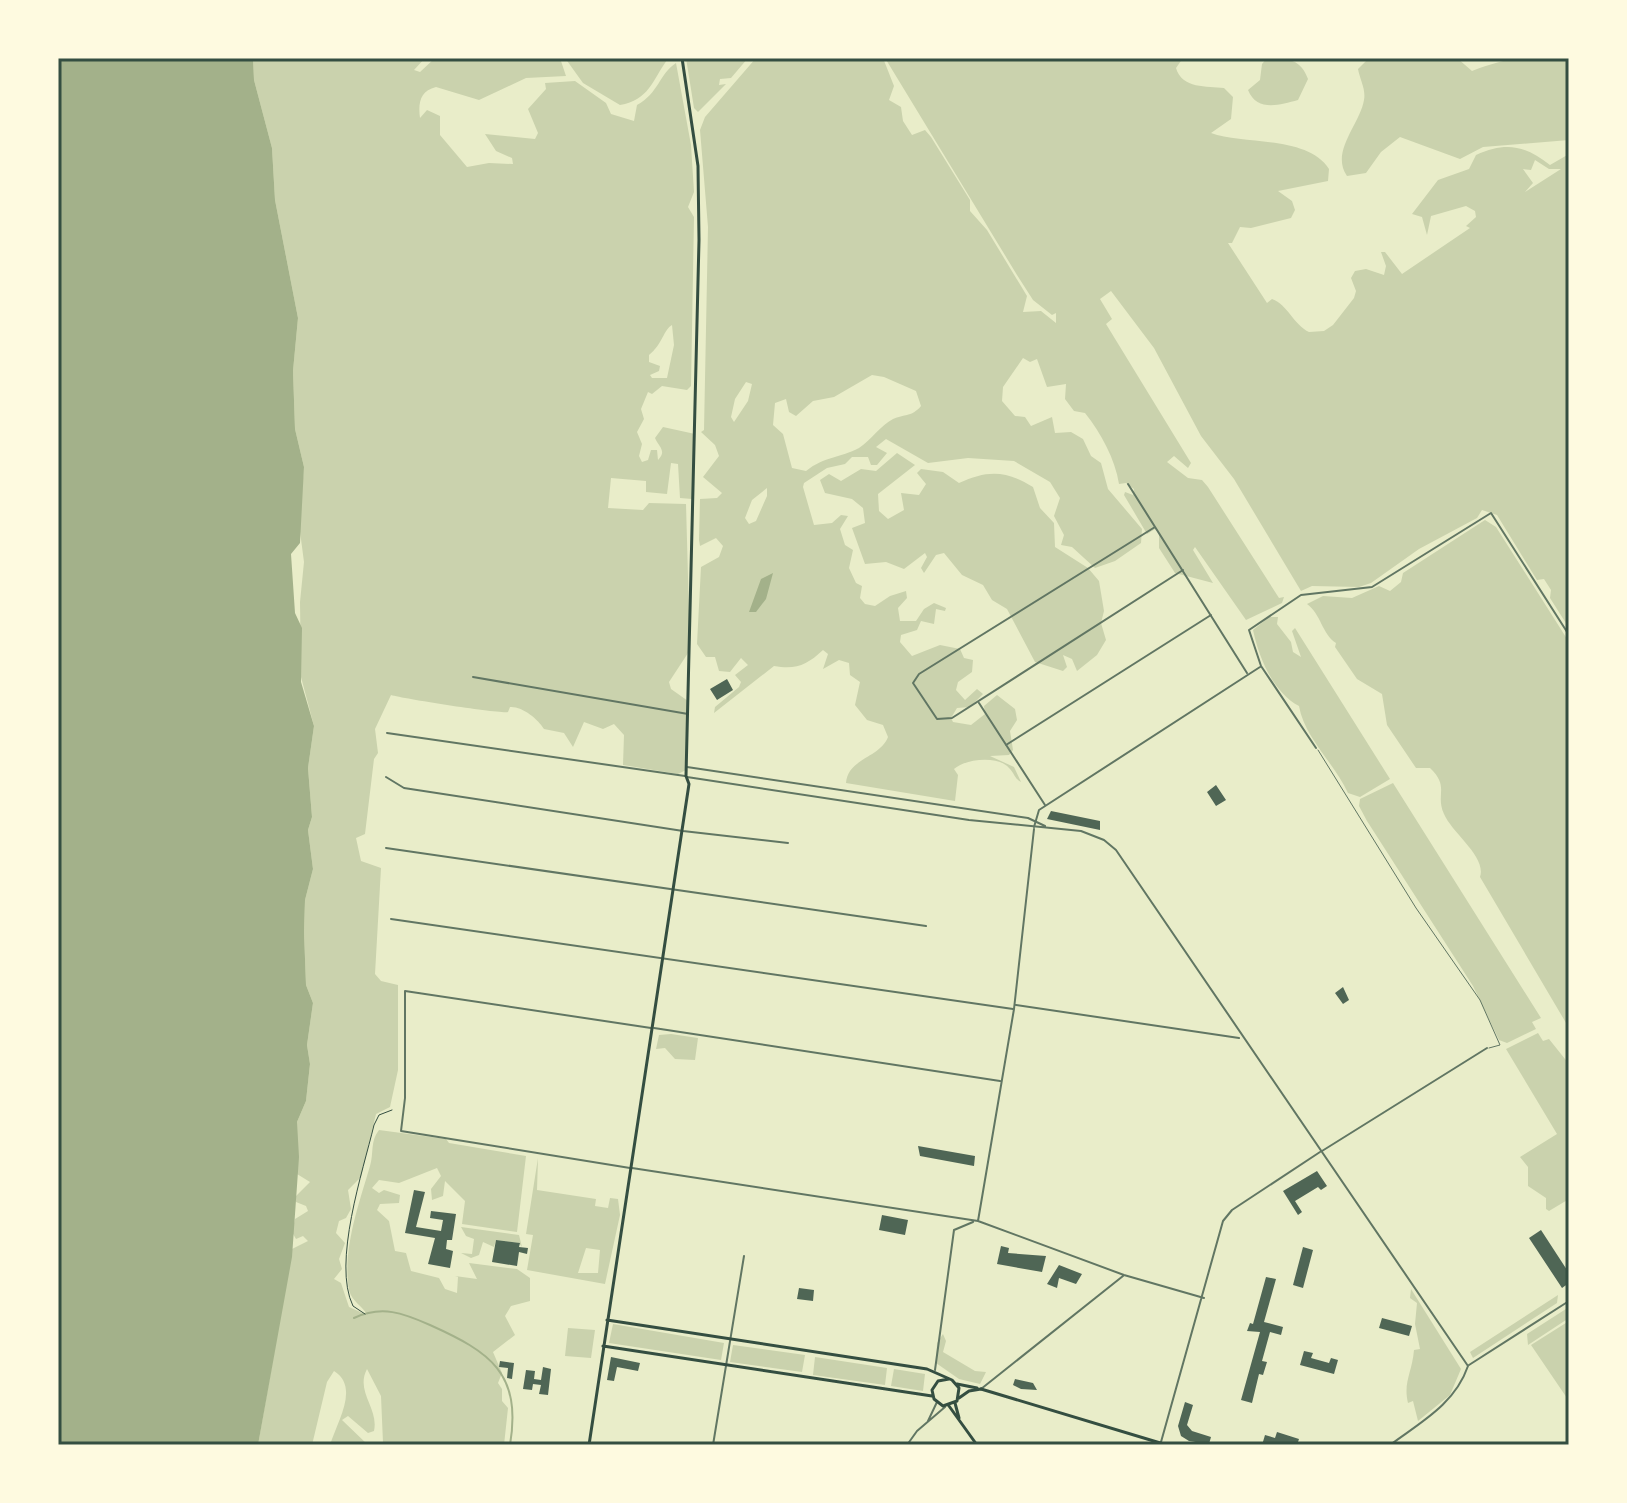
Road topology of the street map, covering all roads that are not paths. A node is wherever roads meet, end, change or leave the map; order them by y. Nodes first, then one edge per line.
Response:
1 (682, 58) edge
2 (1128, 484) dead end
3 (1155, 527) junction
4 (1183, 570) junction
5 (1211, 615) junction
6 (1569, 635) edge
7 (1261, 666) junction
8 (1247, 673) junction
9 (473, 677) dead end
10 (978, 701) junction
11 (689, 714) junction
12 (387, 733) dead end
13 (1006, 745) junction
14 (1316, 748) joint
15 (687, 767) junction
16 (686, 776) junction
17 (386, 777) dead end
18 (1046, 806) junction
19 (1034, 821) junction
20 (1046, 826) junction
21 (1034, 827) junction
22 (683, 831) junction
23 (788, 843) dead end
24 (386, 848) dead end
25 (675, 891) junction
26 (391, 919) dead end
27 (926, 926) dead end
28 (664, 959) junction
29 (1014, 1007) junction
30 (654, 1028) junction
31 (1236, 1030) junction
32 (1225, 1037) junction
33 (1242, 1039) junction
34 (1487, 1048) joint
35 (1001, 1081) junction
36 (1321, 1152) junction
37 (632, 1168) junction
38 (952, 1218) junction
39 (978, 1221) junction
40 (954, 1230) junction
41 (744, 1256) dead end
42 (1124, 1275) junction
43 (1204, 1298) junction
44 (1569, 1301) edge
45 (607, 1320) junction
46 (729, 1338) junction
47 (603, 1346) junction
48 (725, 1364) junction
49 (1468, 1366) junction
50 (934, 1372) junction
51 (949, 1379) junction
52 (957, 1384) junction
53 (933, 1388) junction
54 (981, 1389) junction
55 (933, 1396) junction
56 (959, 1398) junction
57 (937, 1402) junction
58 (955, 1403) junction
59 (947, 1406) junction
60 (960, 1421) junction
61 (927, 1422) junction
62 (1161, 1443) junction
63 (589, 1445) edge
64 (713, 1445) edge
65 (907, 1445) edge
66 (977, 1445) edge
67 (1167, 1445) edge
68 (1390, 1445) edge

1 - 11 main road
2 - 3 street
3 - 4 street
3 - 10 street
4 - 5 street
4 - 10 street
5 - 8 street
5 - 13 street
6 - 7 street
7 - 8 street
7 - 14 street
8 - 18 street
9 - 11 street
10 - 13 street
11 - 15 main road
12 - 16 street
13 - 18 street
14 - 34 lane
15 - 16 main road
15 - 19 street
16 - 21 street
16 - 22 main road
17 - 22 street
18 - 19 street
19 - 20 street
19 - 21 street
20 - 21 street
20 - 31 street
21 - 29 street
22 - 23 street
22 - 25 main road
24 - 25 street
25 - 27 street
25 - 28 main road
26 - 28 street
28 - 29 street
28 - 30 main road
29 - 32 street
29 - 35 street
30 - 35 street
30 - 37 main road
30 - 37 street
31 - 32 street
31 - 33 street
32 - 33 street
33 - 36 street
34 - 36 street
35 - 39 street
36 - 43 street
36 - 49 street
37 - 38 street
37 - 45 main road
38 - 39 street
38 - 40 street
39 - 40 street
39 - 42 street
40 - 50 street
41 - 46 street
42 - 43 street
42 - 54 street
43 - 62 street
44 - 49 street
45 - 46 main road
45 - 47 main road
46 - 48 street
46 - 50 main road
47 - 48 main road
47 - 63 main road
48 - 55 main road
48 - 64 street
49 - 68 street
50 - 51 main road
50 - 53 main road
51 - 52 main road
51 - 53 main road
52 - 54 main road
52 - 56 main road
53 - 55 main road
54 - 56 main road
54 - 62 main road
55 - 57 main road
56 - 58 main road
57 - 59 main road
57 - 61 street
58 - 59 main road
58 - 60 main road
59 - 60 main road
59 - 61 street
60 - 66 main road
61 - 65 street
62 - 67 main road

